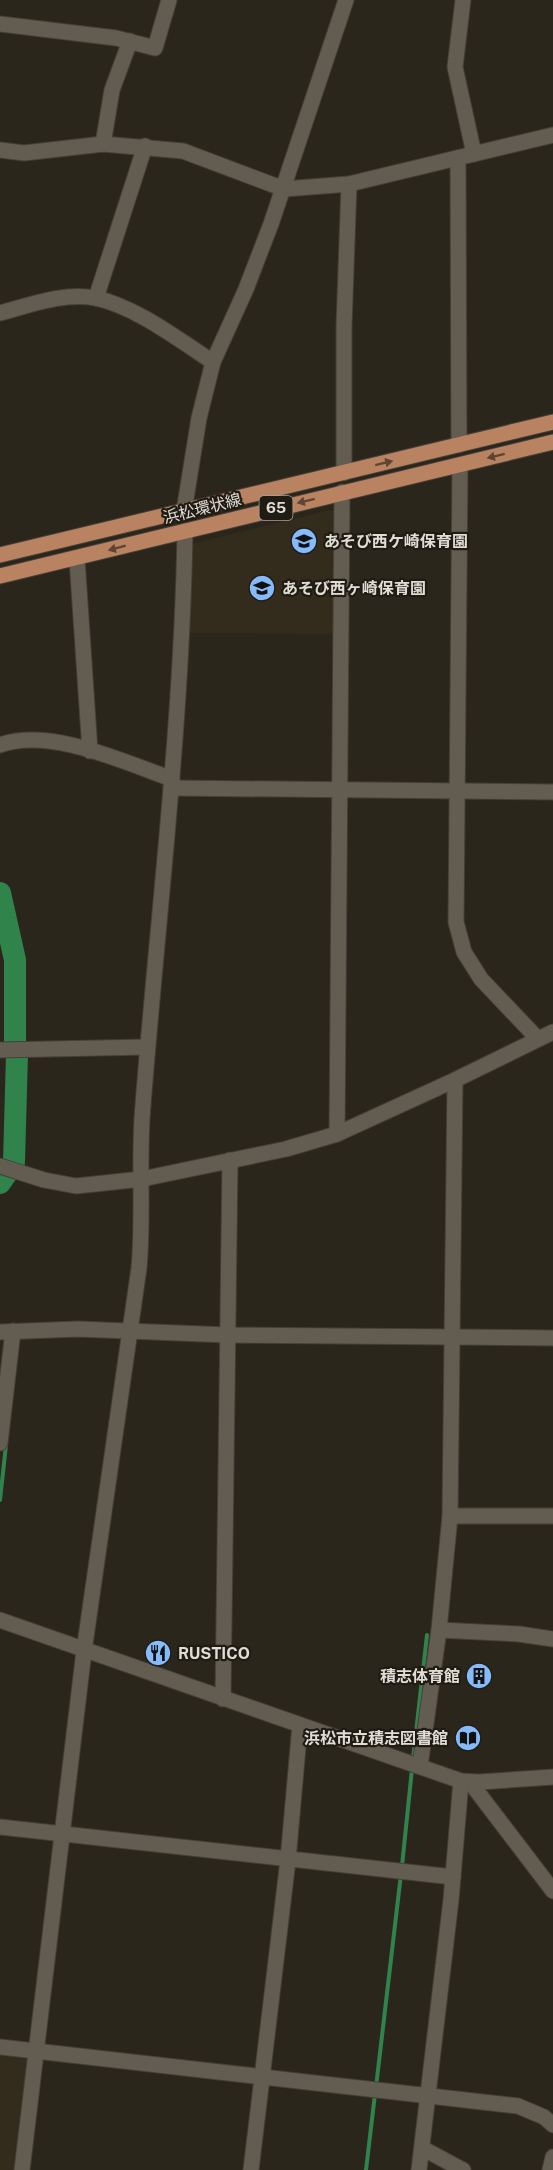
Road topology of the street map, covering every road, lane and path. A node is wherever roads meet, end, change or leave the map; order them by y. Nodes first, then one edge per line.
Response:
1 (169, 0) edge
2 (346, 0) edge
3 (464, 0) edge
4 (0, 24) edge
5 (130, 42) junction
6 (553, 135) edge
7 (103, 144) junction
8 (146, 146) junction
9 (0, 150) edge
10 (474, 154) junction
11 (458, 158) junction
12 (349, 184) junction
13 (284, 189) junction
14 (96, 298) junction
15 (0, 313) edge
16 (213, 362) junction
17 (553, 422) edge
18 (553, 442) edge
19 (459, 445) junction
20 (460, 465) junction
21 (344, 473) junction
22 (342, 492) junction
23 (184, 511) junction
24 (185, 531) junction
25 (0, 555) edge
26 (77, 559) junction
27 (0, 576) edge
28 (0, 745) edge
29 (90, 751) junction
30 (172, 784) junction
31 (340, 790) junction
32 (458, 792) junction
33 (553, 792) edge
34 (553, 1032) edge
35 (537, 1038) junction
36 (147, 1047) junction
37 (0, 1050) edge
38 (455, 1080) junction
39 (337, 1134) junction
40 (230, 1160) junction
41 (0, 1166) edge
42 (142, 1179) junction
43 (7, 1331) edge
44 (131, 1332) junction
45 (228, 1335) junction
46 (451, 1338) junction
47 (553, 1338) edge
48 (0, 1443) edge
49 (450, 1516) junction
50 (553, 1516) edge
51 (0, 1620) edge
52 (439, 1630) junction
53 (553, 1639) edge
54 (84, 1651) junction
55 (224, 1699) junction
56 (300, 1725) junction
57 (414, 1764) junction
58 (553, 1777) edge
59 (466, 1781) junction
60 (0, 1827) edge
61 (63, 1833) junction
62 (288, 1860) junction
63 (453, 1877) junction
64 (553, 1891) edge
65 (0, 2047) edge
66 (36, 2051) junction
67 (262, 2076) junction
68 (428, 2095) junction
69 (553, 2126) edge
70 (422, 2148) junction
71 (553, 2157) edge
72 (22, 2170) edge
73 (251, 2170) edge
74 (419, 2170) edge
75 (463, 2170) edge
76 (550, 2170) edge

1 - 5 street
2 - 13 street
3 - 10 street
4 - 5 street
5 - 7 street
6 - 10 street
7 - 8 street
7 - 9 street
8 - 13 street
8 - 14 street
10 - 11 street
11 - 12 street
11 - 19 street
12 - 13 street
12 - 21 street
13 - 16 street
14 - 15 street
14 - 16 street
16 - 23 street
17 - 19 main road, 浜松環状線 / 65
18 -> 20 main road, 浜松環状線 / 65
21 -> 19 main road, 浜松環状線 / 65
20 - 22 main road, 浜松環状線 / 65
20 - 32 street
21 - 23 main road, 浜松環状線 / 65
22 -> 24 main road, 浜松環状線 / 65
22 - 31 street
23 - 25 main road, 浜松環状線 / 65
24 -> 26 main road, 浜松環状線 / 65
24 - 30 street
26 - 27 main road, 浜松環状線 / 65
26 - 29 street
28 - 29 street
29 - 30 street
30 - 31 street
30 - 36 street
31 - 32 street
31 - 39 street
32 - 33 street
32 - 35 street
34 - 35 street
35 - 38 street
36 - 37 street
36 - 42 street
38 - 39 street
38 - 46 street
39 - 40 street
40 - 42 street
40 - 45 street
41 - 42 street
42 - 44 street
43 - 44 street
43 - 48 street
44 - 45 street
44 - 54 street
45 - 46 street
45 - 55 street
46 - 47 street
46 - 49 street
49 - 50 street
49 - 52 street
51 - 54 street
52 - 53 street
52 - 57 street
54 - 55 street
54 - 61 street
55 - 56 street
56 - 57 street
56 - 62 street
57 - 59 street
58 - 59 street
59 - 63 street
59 - 64 street
60 - 61 street
61 - 62 street
61 - 66 street
62 - 63 street
62 - 67 street
63 - 68 street
65 - 66 street
66 - 67 street
66 - 72 street
67 - 68 street
67 - 73 street
68 - 69 street
68 - 70 street
70 - 74 street
70 - 75 street
71 - 76 street

